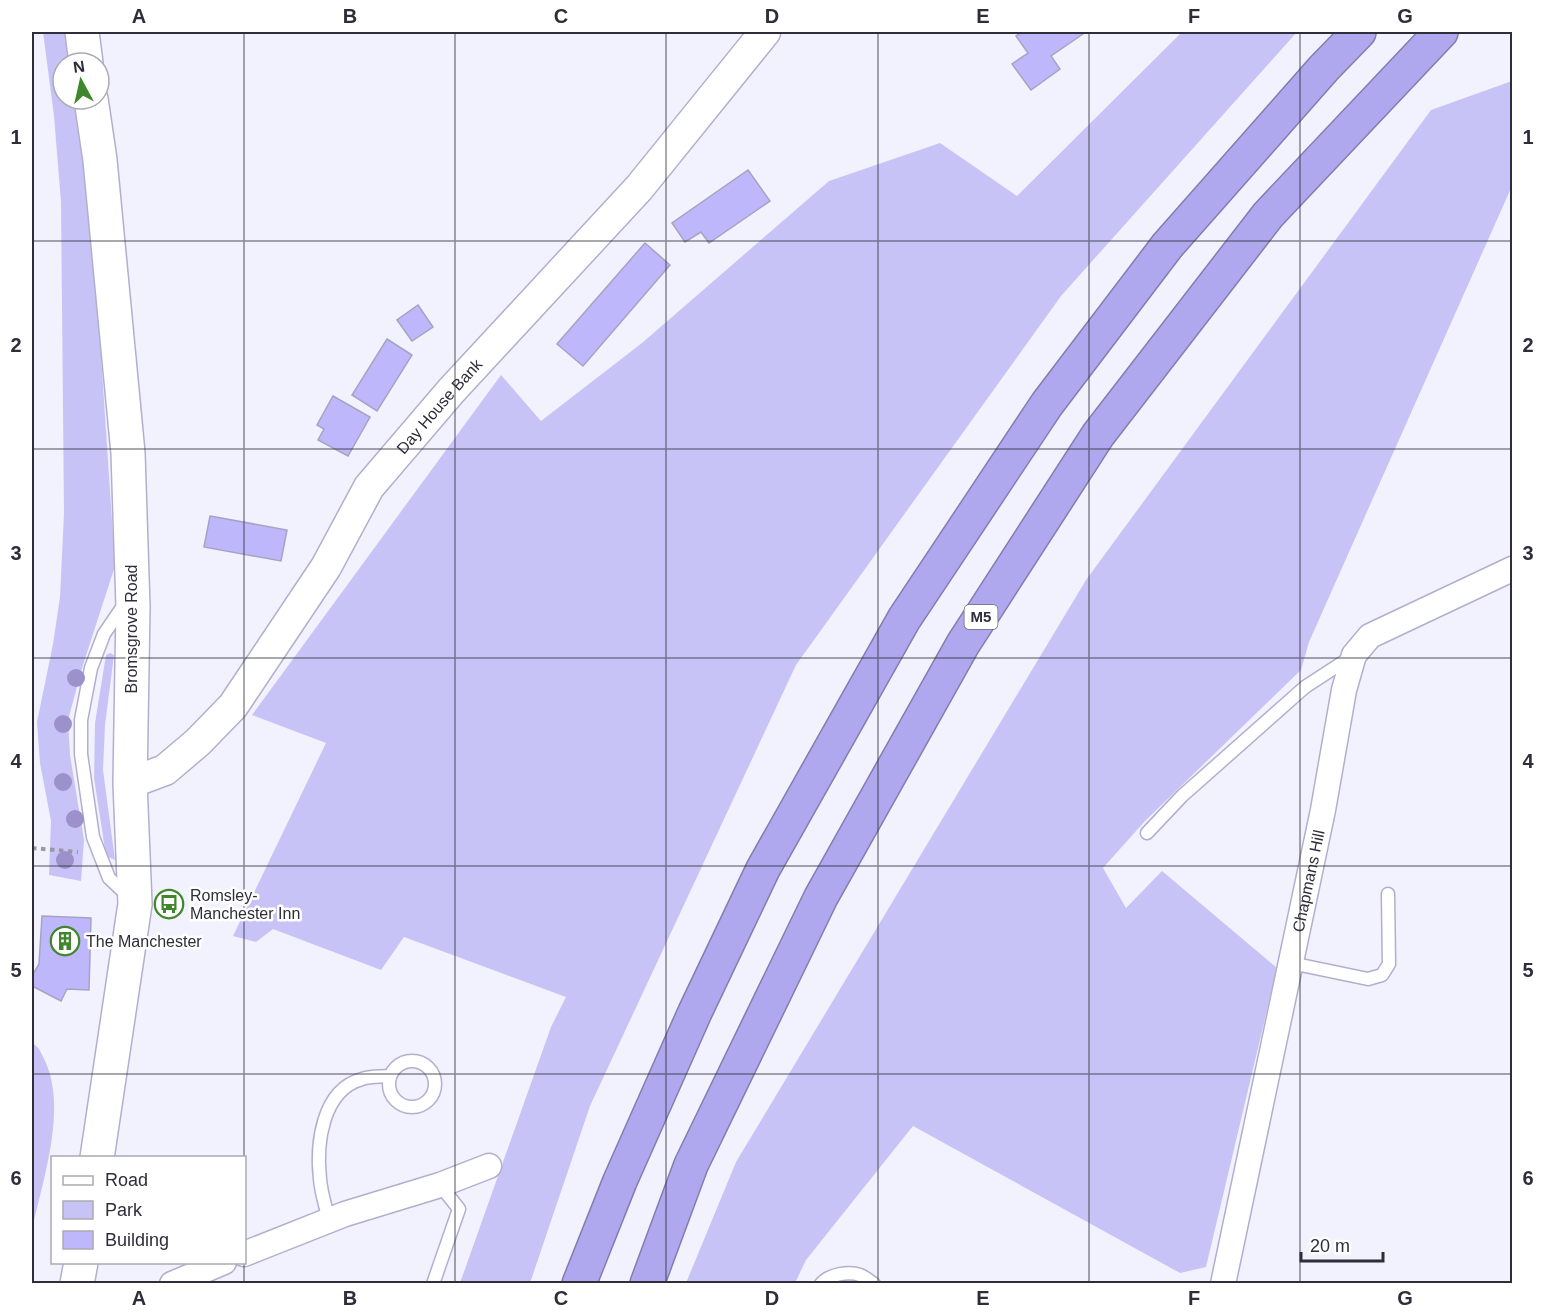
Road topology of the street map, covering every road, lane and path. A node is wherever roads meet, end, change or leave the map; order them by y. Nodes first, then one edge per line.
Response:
1 (82, 32) edge
2 (765, 32) edge
3 (1359, 32) edge
4 (1441, 32) edge
5 (84, 51) edge
6 (93, 111) edge
7 (1512, 569) edge
8 (133, 607) junction
9 (1354, 655) junction
10 (130, 783) junction
11 (1147, 833) dead end
12 (32, 848) edge
13 (100, 853) junction
14 (1388, 894) dead end
15 (135, 904) junction
16 (1291, 963) junction
17 (390, 1076) dead end
18 (97, 1156) edge
19 (489, 1166) dead end
20 (440, 1185) junction
21 (328, 1221) junction
22 (246, 1253) edge
23 (81, 1264) edge
24 (222, 1264) edge
25 (77, 1284) edge
26 (172, 1284) edge
27 (433, 1284) edge
28 (579, 1284) edge
29 (647, 1284) edge
30 (822, 1284) edge
31 (874, 1284) edge
32 (1222, 1284) edge

1 - 5 main road
2 - 10 street, Day House Bank
3 - 28 highway
4 - 29 highway, M5
6 - 8 main road, Bromsgrove Road
7 - 9 street, Chapmans Hill
8 - 10 main road, Bromsgrove Road
8 - 13 lane
9 - 11 lane
9 - 16 street, Chapmans Hill
10 - 15 main road, Bromsgrove Road
12 - 13 path
13 - 15 lane
14 - 16 lane
15 - 18 main road, Bromsgrove Road
16 - 32 street, Chapmans Hill
17 - 21 lane
19 - 20 street
20 - 21 street
20 - 27 lane
21 - 22 street
23 - 25 main road
24 - 26 street
30 - 31 lane

